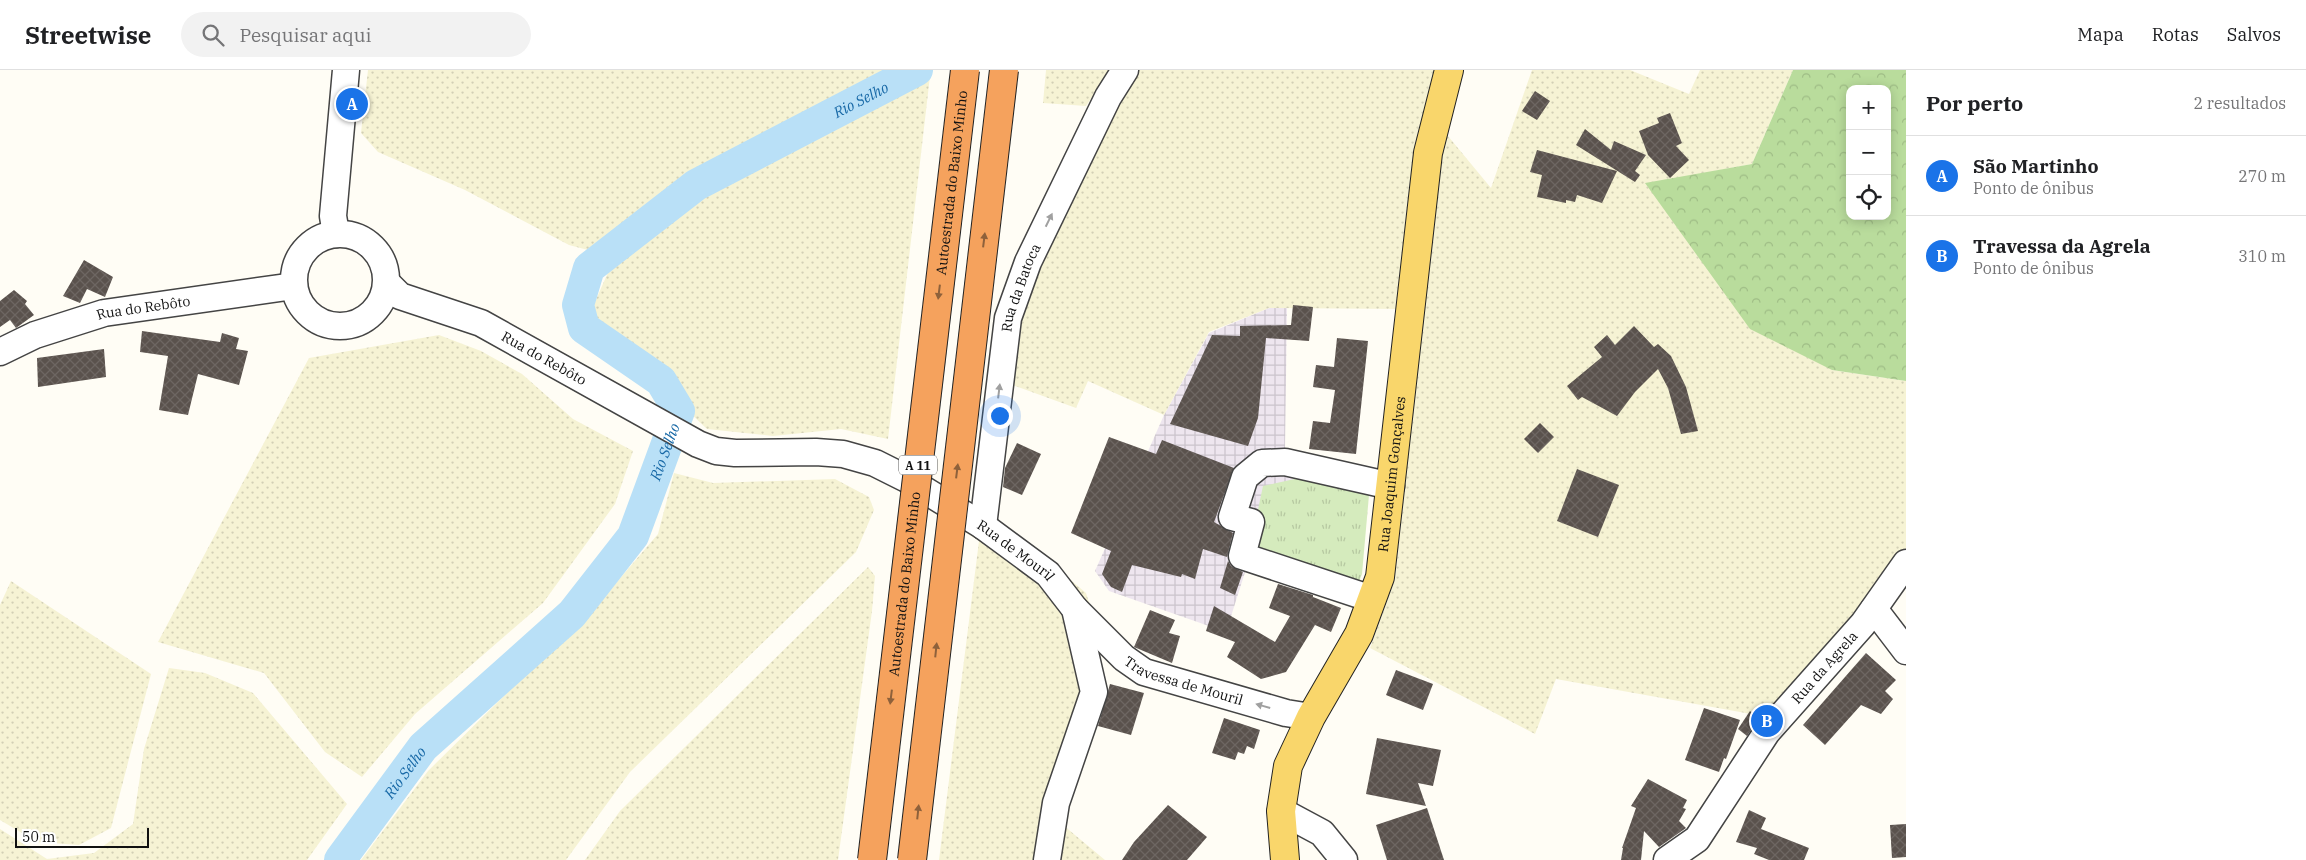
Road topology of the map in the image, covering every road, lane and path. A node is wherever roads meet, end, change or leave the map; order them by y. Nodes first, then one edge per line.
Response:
1 (346, 70) edge
2 (965, 70) edge
3 (1004, 70) edge
4 (1125, 70) edge
5 (1449, 70) edge
6 (336, 234) junction
7 (387, 283) junction
8 (294, 286) junction
9 (4, 345) edge
10 (698, 444) joint
11 (1391, 486) junction
12 (983, 526) junction
13 (1906, 562) edge
14 (1372, 599) junction
15 (1075, 608) junction
16 (1874, 609) junction
17 (1906, 652) edge
18 (1311, 717) junction
19 (1281, 811) junction
20 (872, 860) edge
21 (912, 860) edge
22 (1047, 860) edge
23 (1285, 860) edge
24 (1344, 860) edge
25 (1666, 860) edge

1 - 6 street
2 -> 20 highway, Autoestrada do Baixo Minho / A 11, bridge
21 -> 3 highway, A 11, bridge
12 -> 4 street, Rua da Batoca
5 - 11 main road, Rua Joaquim Gonçalves
6 - 7 street
6 - 8 street
7 - 8 street
7 - 10 street, Rua do Rebôto
8 - 9 street, Rua do Rebôto
10 - 12 street, Rua de Mouril
11 - 14 main road, Rua Joaquim Gonçalves
11 - 14 street
12 - 15 street, Rua de Mouril
13 - 16 street, Rua da Agrela
14 - 18 main road, Rua Joaquim Gonçalves
18 -> 15 street, Travessa de Mouril
15 - 22 street, Rua de Mouril
16 - 17 street
16 - 25 street, Rua da Agrela
18 - 19 main road, Rua Joaquim Gonçalves
19 - 23 main road, Rua Joaquim Gonçalves
19 - 24 street

